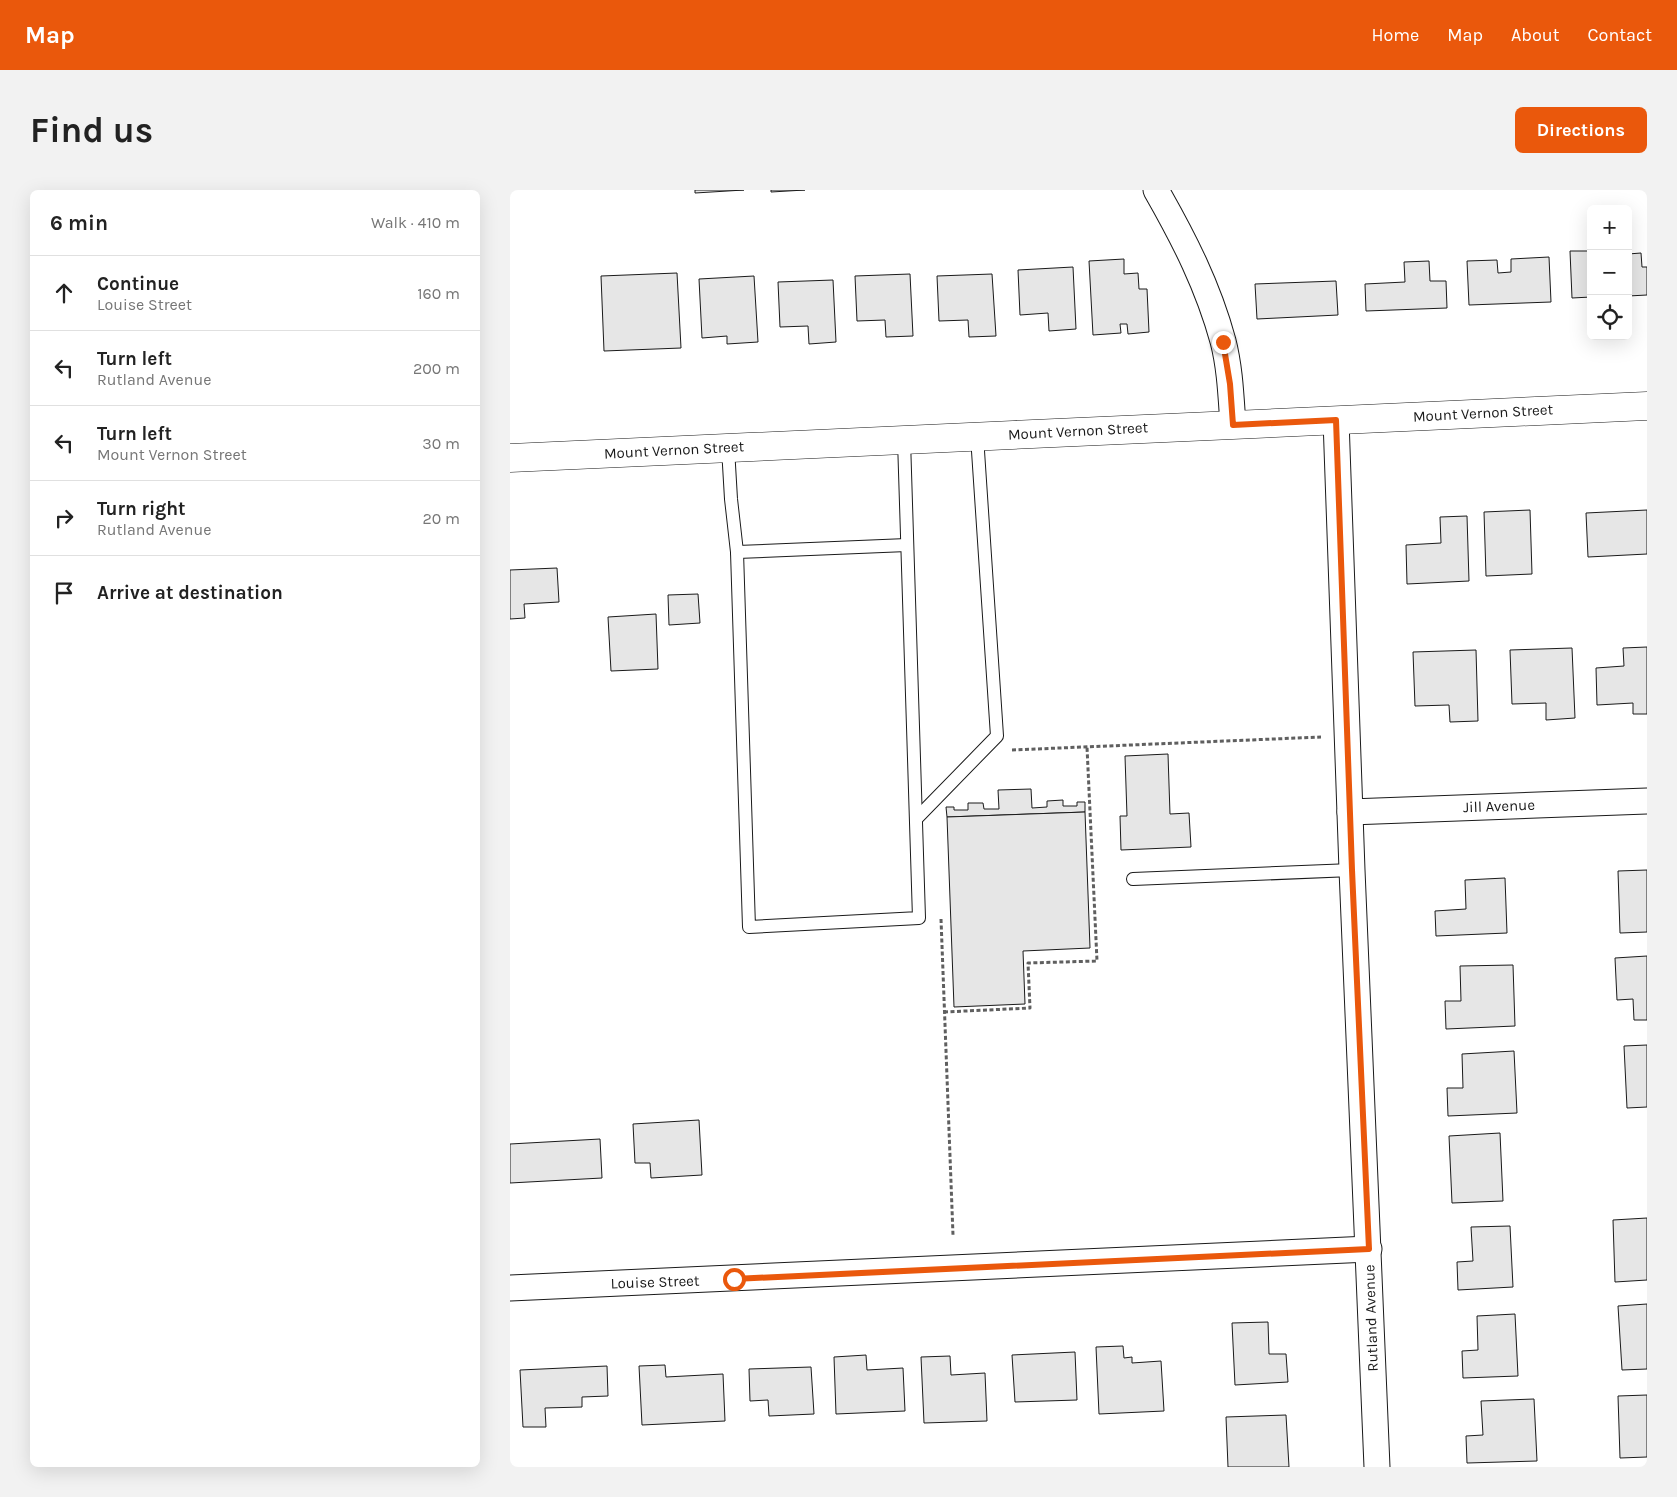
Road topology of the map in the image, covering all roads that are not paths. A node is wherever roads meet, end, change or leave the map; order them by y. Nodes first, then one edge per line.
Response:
1 (1156, 190) edge
2 (1647, 406) edge
3 (1336, 420) junction
4 (1233, 425) junction
5 (977, 436) junction
6 (904, 440) junction
7 (728, 448) junction
8 (510, 458) edge
9 (907, 544) junction
10 (737, 552) junction
11 (1647, 801) edge
12 (1350, 812) junction
13 (916, 819) junction
14 (1352, 870) junction
15 (1133, 878) dead end
16 (1369, 1249) junction
17 (510, 1288) edge
18 (1377, 1467) edge

1 - 4 street
2 - 3 street, Mount Vernon Street
3 - 4 street, Mount Vernon Street
3 - 12 street, Rutland Avenue
4 - 5 street, Mount Vernon Street
5 - 6 street, Mount Vernon Street
5 - 13 lane
6 - 7 street, Mount Vernon Street
6 - 9 lane
7 - 8 street, Mount Vernon Street
7 - 10 lane
9 - 10 lane
9 - 13 lane
10 - 13 lane
11 - 12 street, Jill Avenue
12 - 14 street, Rutland Avenue
14 - 15 lane
14 - 16 street, Rutland Avenue
16 - 17 street, Louise Street
16 - 18 street, Rutland Avenue

